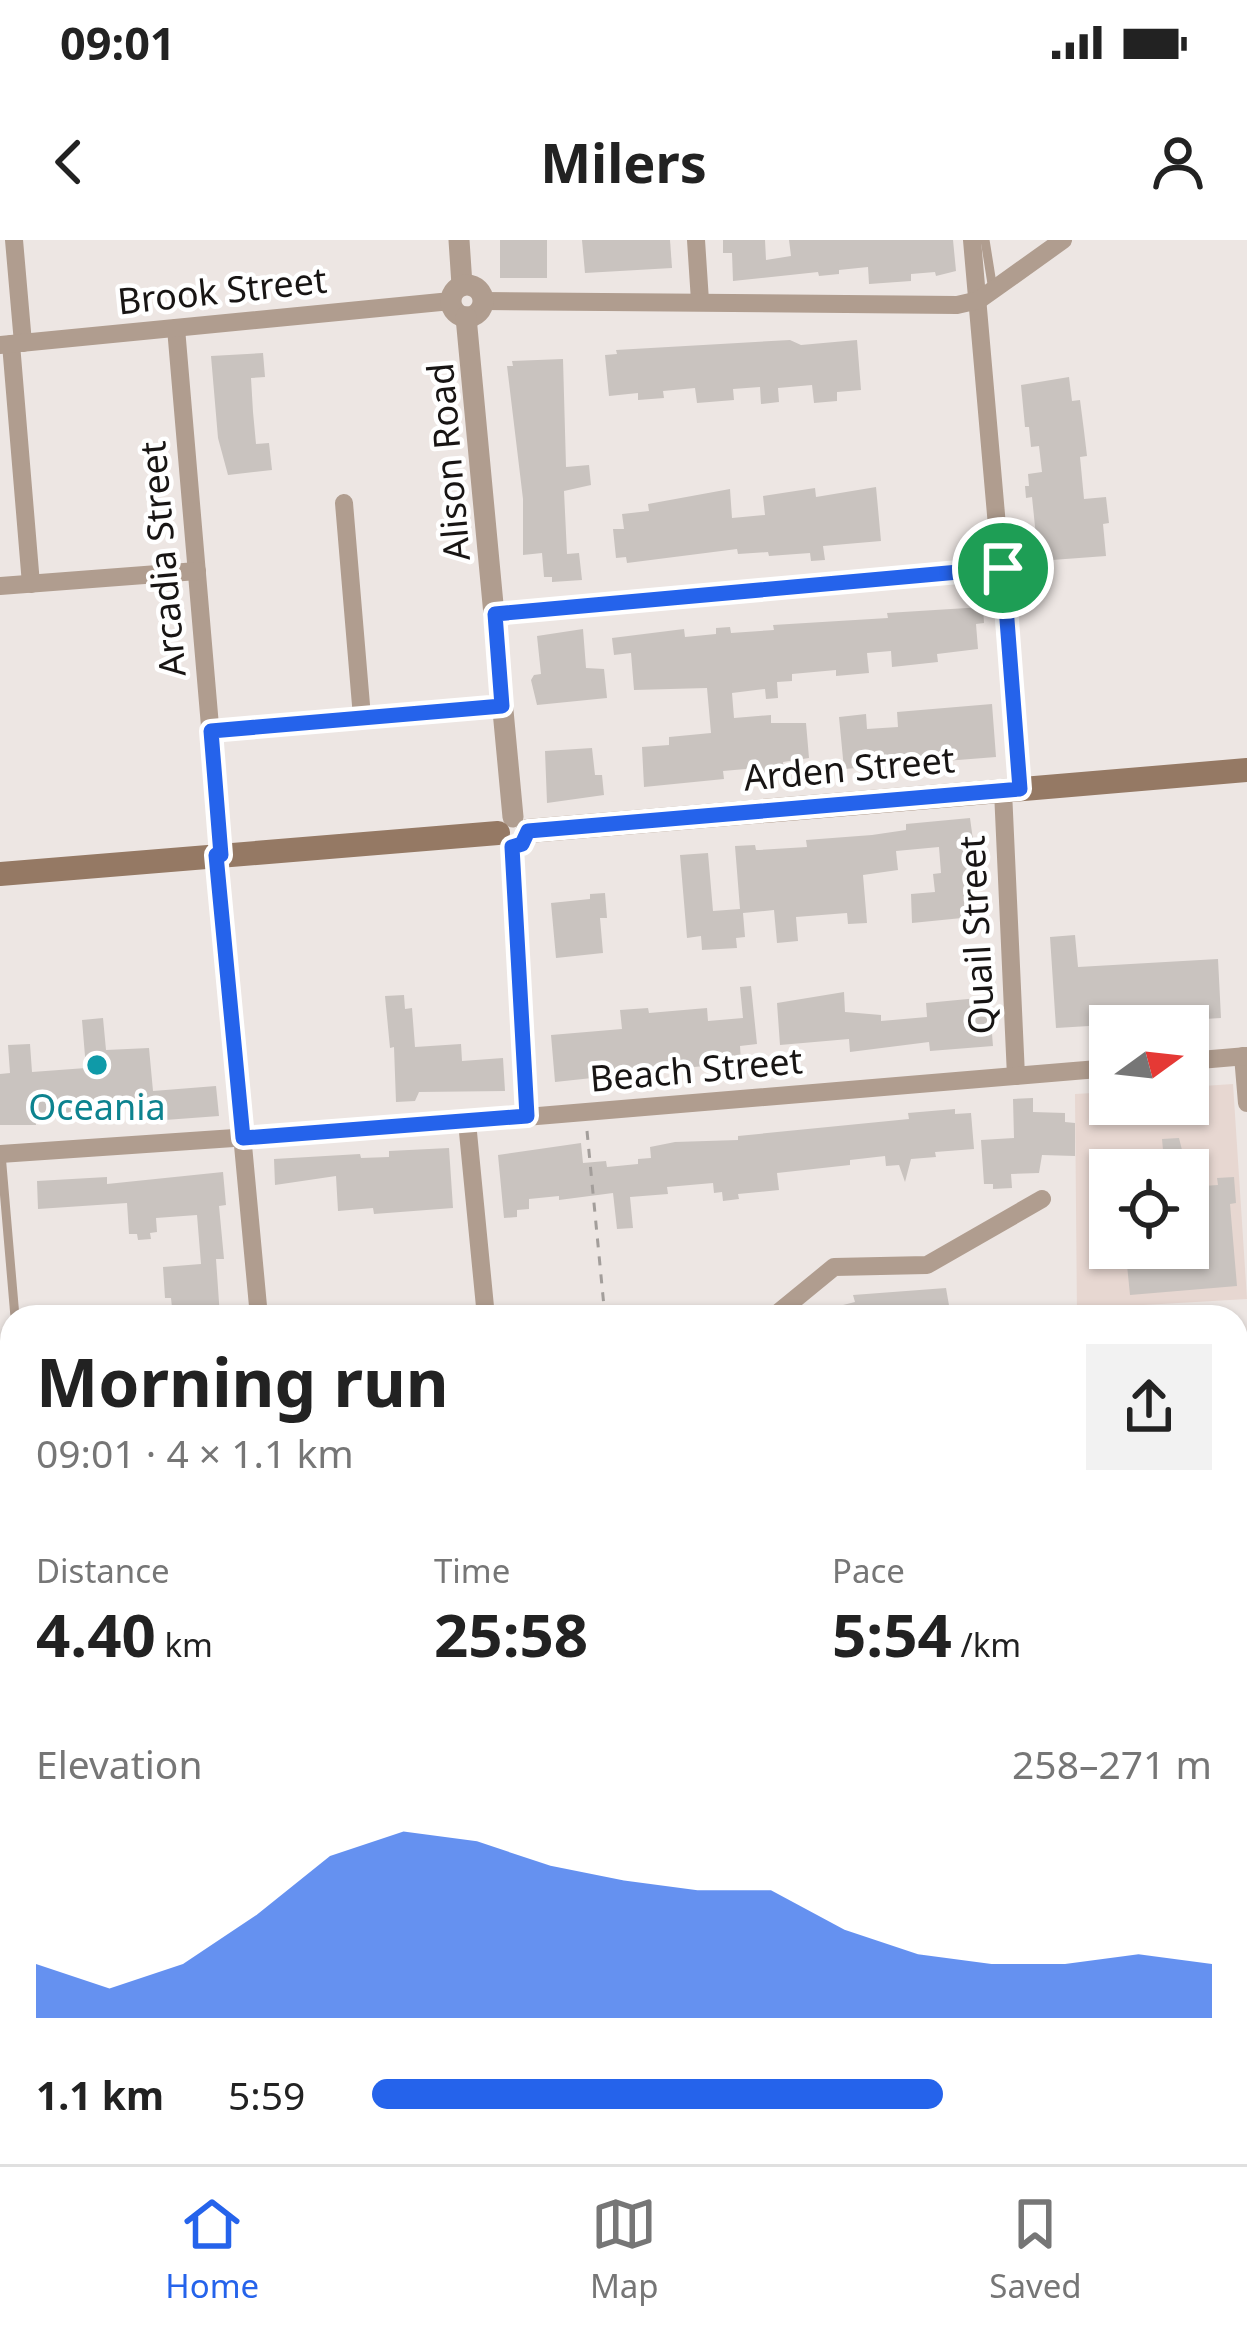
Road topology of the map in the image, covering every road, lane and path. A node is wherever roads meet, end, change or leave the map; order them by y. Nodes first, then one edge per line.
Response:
1 (14, 240) edge
2 (459, 240) edge
3 (696, 240) edge
4 (972, 240) edge
5 (985, 240) edge
6 (1063, 240) edge
7 (986, 295) junction
8 (466, 301) junction
9 (700, 301) junction
10 (176, 328) junction
11 (12, 344) edge
12 (344, 503) dead end
13 (1003, 568) junction
14 (197, 571) junction
15 (31, 584) junction
16 (0, 586) edge
17 (495, 614) junction
18 (502, 706) junction
19 (362, 718) junction
20 (211, 731) junction
21 (1247, 770) edge
22 (1011, 790) junction
23 (513, 832) junction
24 (218, 855) junction
25 (0, 874) edge
26 (1245, 1056) edge
27 (1209, 1059) edge
28 (1089, 1070) edge
29 (1016, 1076) junction
30 (1247, 1102) edge
31 (527, 1116) junction
32 (467, 1122) junction
33 (243, 1138) junction
34 (589, 1144) dead end
35 (0, 1154) edge
36 (1042, 1199) dead end
37 (14, 1305) edge
38 (258, 1305) edge
39 (484, 1305) edge
40 (604, 1305) edge
41 (788, 1305) edge

1 - 11 street
2 - 8 street, Alison Road
3 - 9 street
4 - 7 street, Quail Street
5 - 7 lane
6 - 7 street
7 - 9 street, Brook Street
7 - 13 street, Quail Street
8 - 9 street, Brook Street
8 - 10 street, Brook Street
8 - 17 street, Alison Road
10 - 11 street, Brook Street
10 - 14 street, Arcadia Street
11 - 15 street
12 - 19 street
13 - 17 street
13 - 22 street, Quail Street
14 - 15 street
14 - 20 street, Arcadia Street
15 - 16 street
17 - 18 street, Alison Road
18 - 19 street
18 - 23 street, Alison Road
19 - 20 street
20 - 24 street, Arcadia Street
21 - 22 main road, Arden Street
22 - 23 main road, Arden Street
22 - 29 street, Quail Street
23 - 24 main road, Arden Street
23 - 31 street, Alison Road
24 - 25 main road, Arden Street
24 - 33 street, Arcadia Street
26 - 27 street
26 - 30 street
28 - 29 street, Beach Street
29 - 31 street, Beach Street
31 - 32 street, Beach Street
32 - 33 street, Beach Street
32 - 39 street
33 - 35 street, Beach Street
33 - 38 street, Arcadia Street
34 - 40 path
35 - 37 lane
36 - 41 street

